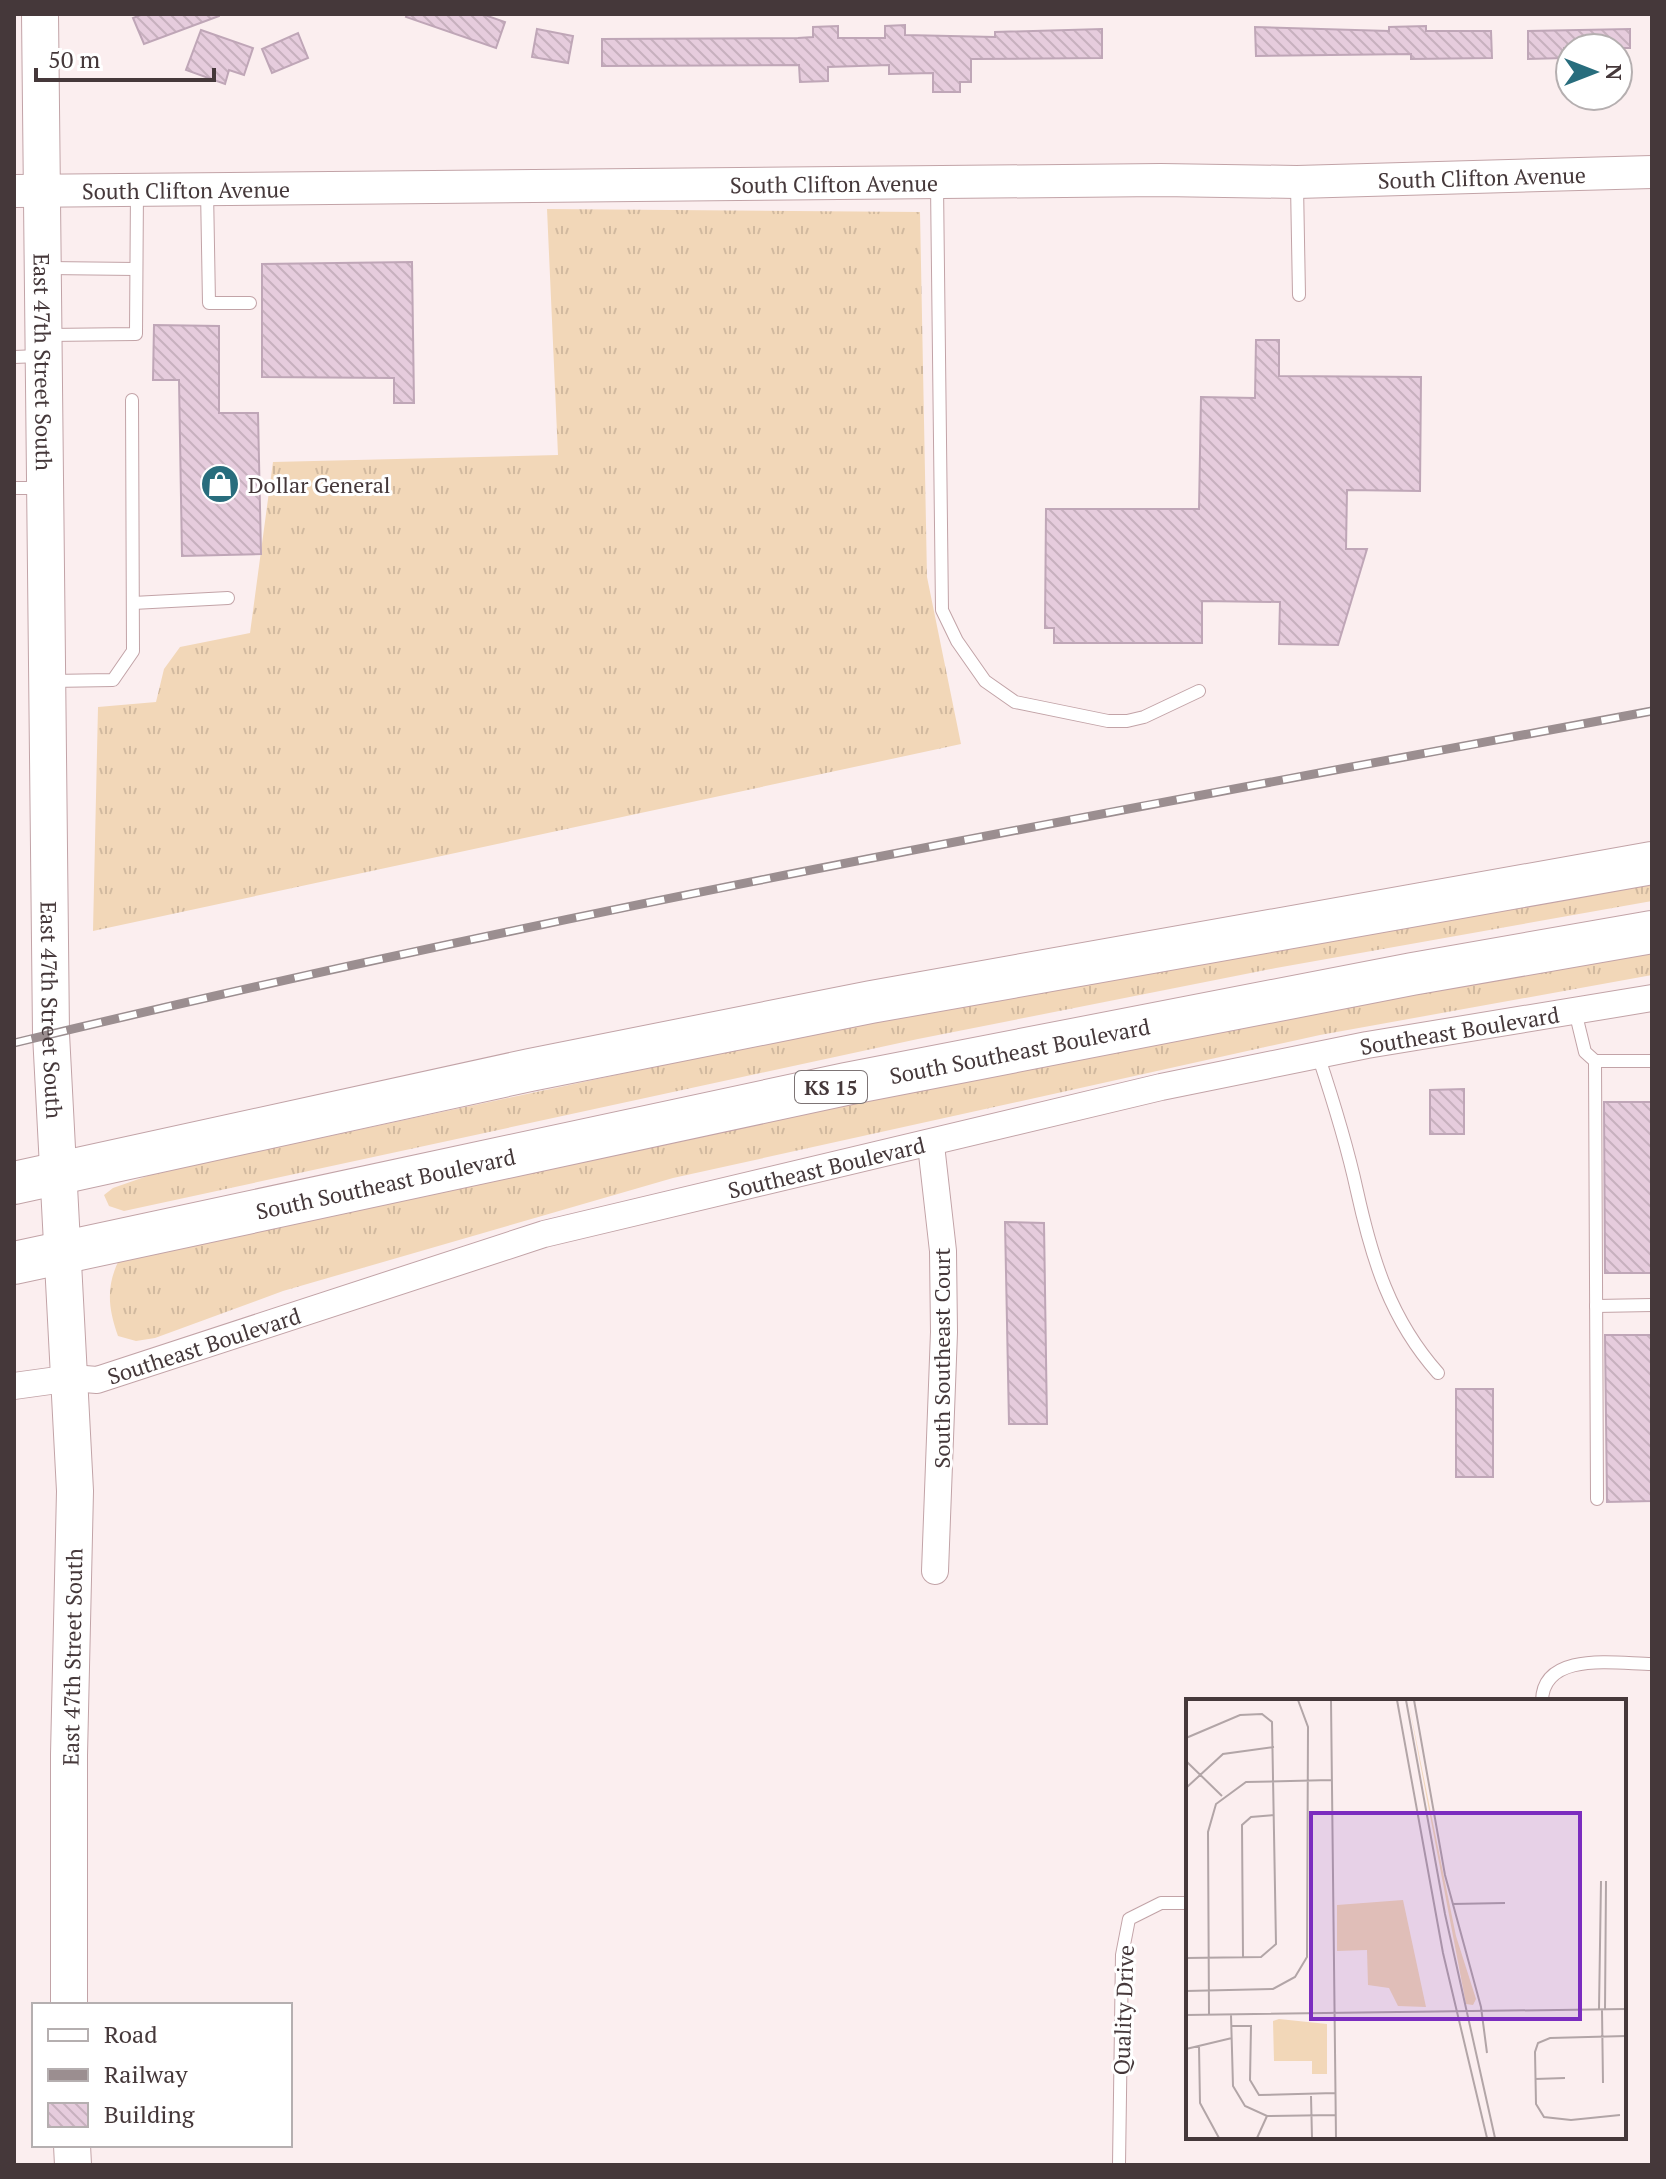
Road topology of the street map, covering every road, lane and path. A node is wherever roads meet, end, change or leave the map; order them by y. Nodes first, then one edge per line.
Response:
1 (40, 14) edge
2 (1652, 172) edge
3 (937, 182) junction
4 (1297, 182) junction
5 (137, 190) junction
6 (207, 190) junction
7 (28, 191) edge
8 (43, 268) junction
9 (136, 269) junction
10 (1299, 295) dead end
11 (250, 303) dead end
12 (34, 350) edge
13 (132, 400) dead end
14 (30, 488) edge
15 (228, 598) dead end
16 (133, 603) junction
17 (47, 681) junction
18 (1199, 691) dead end
19 (1652, 863) edge
20 (1652, 932) edge
21 (1652, 998) edge
22 (1575, 1011) junction
23 (1318, 1055) junction
24 (1595, 1061) junction
25 (1652, 1061) edge
26 (931, 1145) junction
27 (61, 1172) junction
28 (14, 1183) edge
29 (66, 1252) junction
30 (14, 1263) edge
31 (1652, 1305) edge
32 (1596, 1306) junction
33 (1438, 1373) dead end
34 (72, 1378) junction
35 (14, 1386) edge
36 (1597, 1499) dead end
37 (935, 1571) dead end
38 (1652, 1664) edge
39 (1542, 1699) edge
40 (1186, 1903) edge
41 (69, 2003) edge
42 (1119, 2165) edge

1 - 7 main road, East 47th Street South
2 - 4 street, South Clifton Avenue
3 - 4 street, South Clifton Avenue
3 - 6 street, South Clifton Avenue
3 - 18 lane
4 - 10 lane
5 - 6 street, South Clifton Avenue
5 - 7 street, South Clifton Avenue
5 - 9 lane
6 - 11 lane
7 - 8 main road, East 47th Street South
8 - 9 lane
8 - 12 main road, East 47th Street South
9 - 12 lane
12 - 14 main road, East 47th Street South
13 - 16 lane
14 - 17 main road, East 47th Street South
15 - 16 lane
16 - 17 lane
17 - 27 main road, East 47th Street South
19 - 27 main road
20 - 29 main road, South Southeast Boulevard / KS 15
21 - 22 street, Southeast Boulevard
22 - 23 street, Southeast Boulevard
22 - 24 lane
23 - 26 street, Southeast Boulevard
23 - 33 lane
24 - 25 lane
24 - 32 lane
26 - 34 street, Southeast Boulevard
26 - 37 street, South Southeast Court
27 - 28 main road
27 - 29 main road, East 47th Street South
29 - 30 main road, South Southeast Boulevard / KS 15
29 - 34 main road, East 47th Street South
31 - 32 lane
32 - 36 lane
34 - 35 street, Southeast Boulevard
34 - 41 main road, East 47th Street South
38 - 39 lane
40 - 42 lane, Quality Drive

